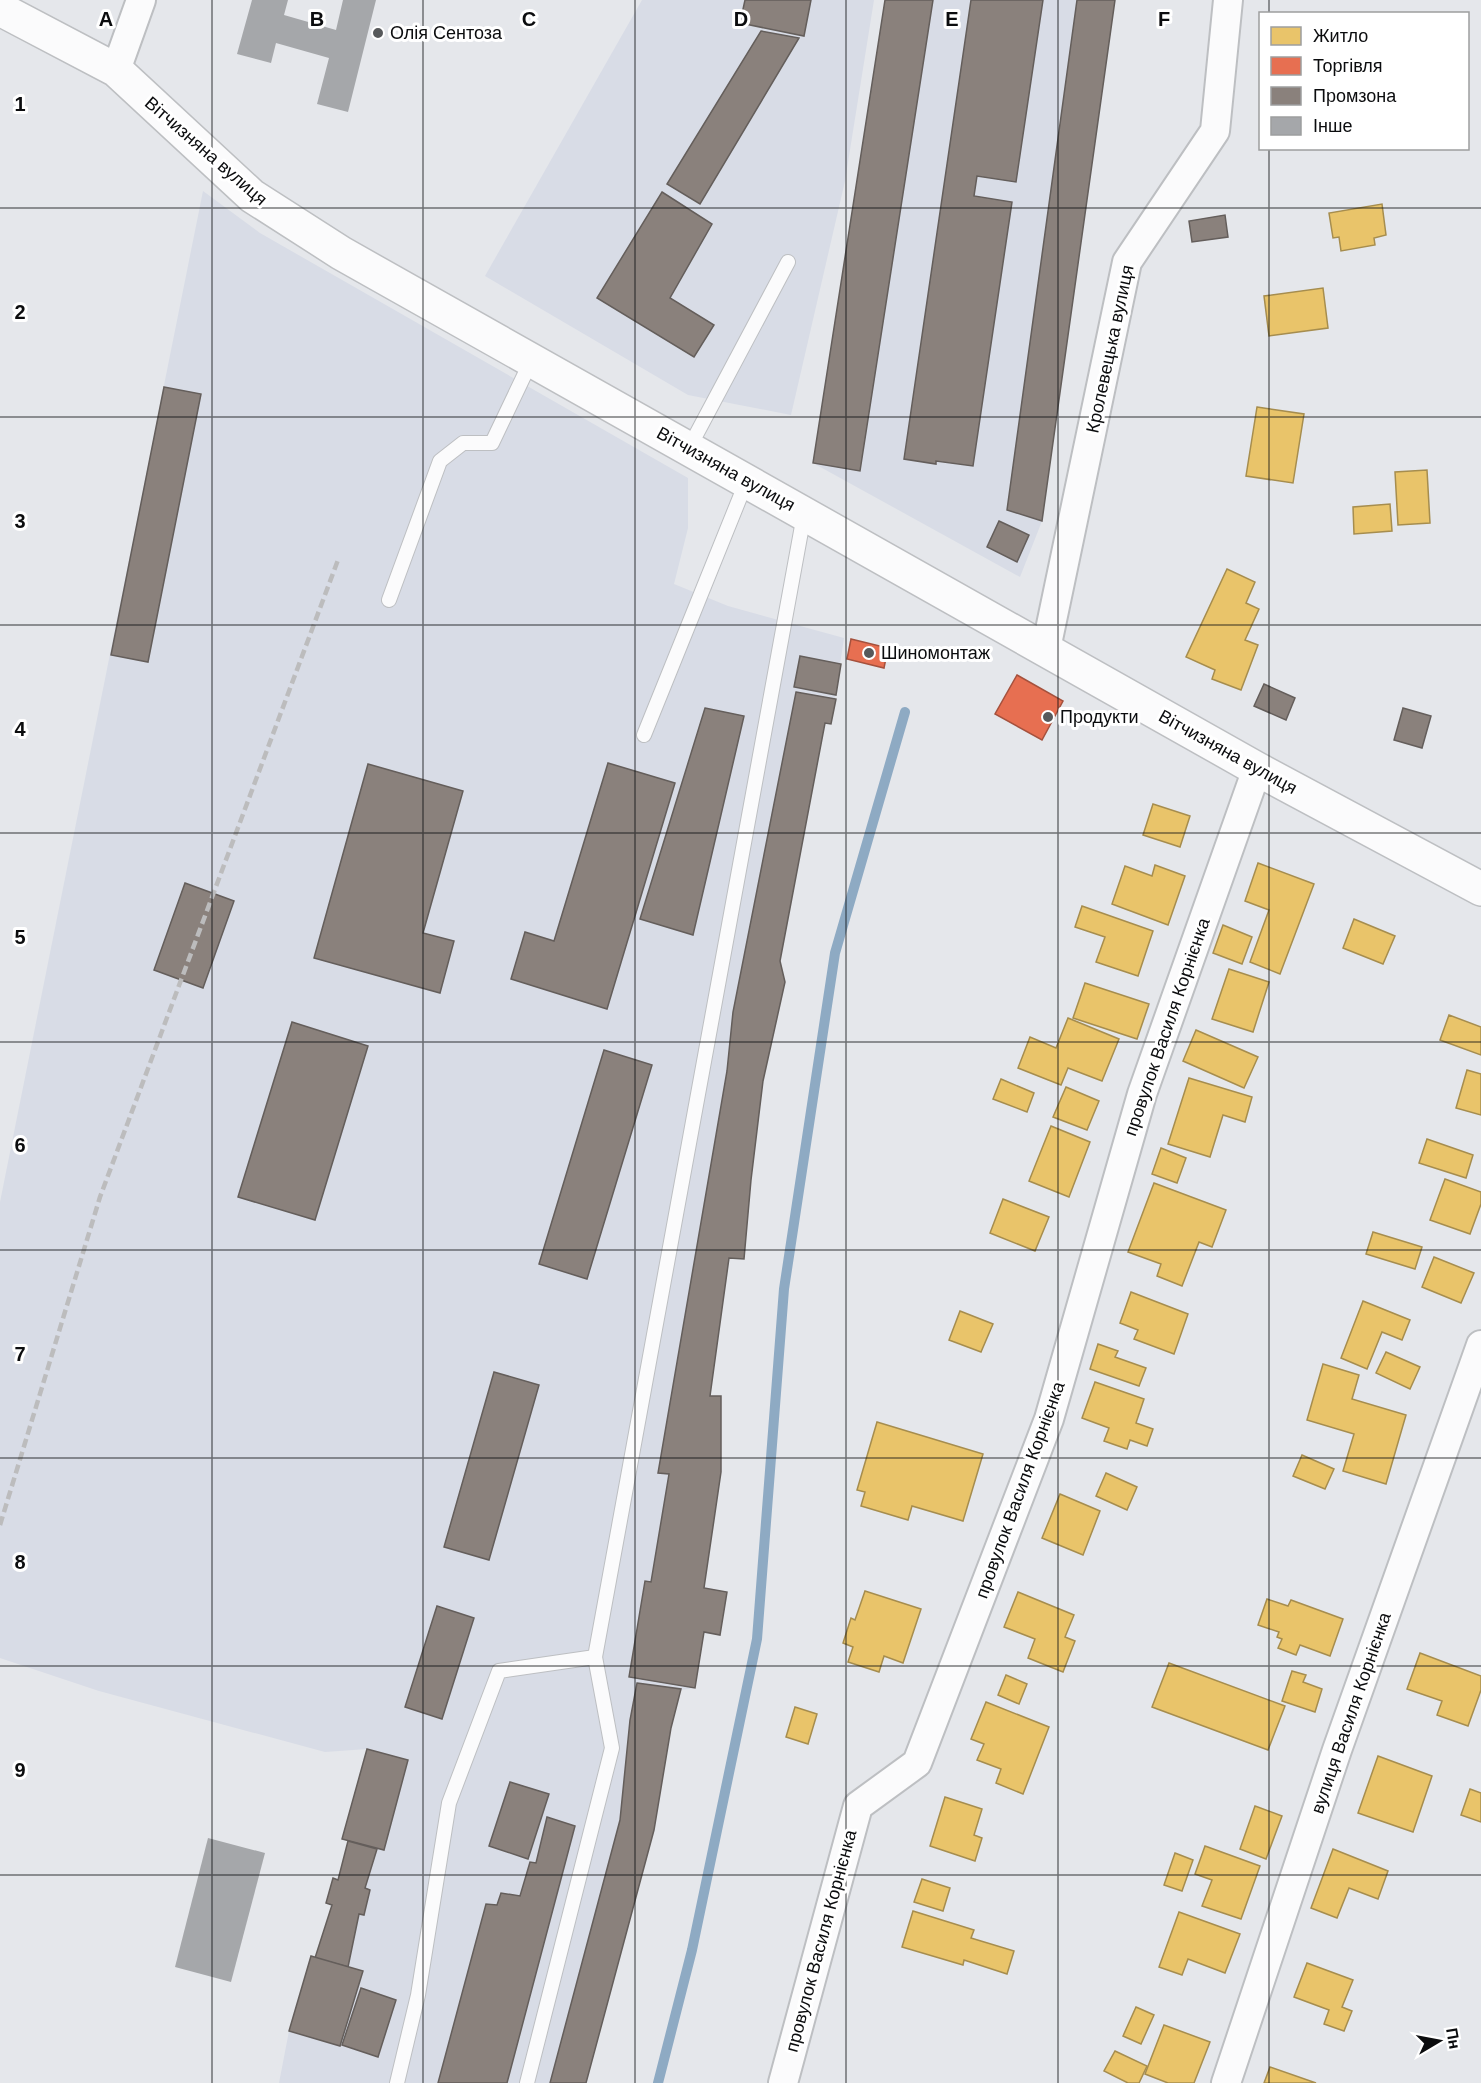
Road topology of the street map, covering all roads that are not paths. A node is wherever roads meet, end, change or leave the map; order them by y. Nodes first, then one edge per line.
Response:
1 (141, 0) edge
2 (1228, 0) edge
3 (0, 9) edge
4 (116, 70) junction
5 (788, 262) dead end
6 (531, 359) junction
7 (689, 448) junction
8 (747, 480) junction
9 (805, 513) junction
10 (389, 600) dead end
11 (1046, 649) junction
12 (644, 735) dead end
13 (1257, 769) junction
14 (1481, 889) edge
15 (1481, 1346) edge
16 (595, 1657) junction
17 (397, 2083) edge
18 (526, 2083) edge
19 (783, 2083) edge
20 (1226, 2083) edge

1 - 4 street
2 - 11 street, Кролевецька вулиця
3 - 4 street, Вітчизняна вулиця
4 - 6 street, Вітчизняна вулиця
5 - 7 lane
6 - 7 street, Вітчизняна вулиця
6 - 10 lane
7 - 8 street, Вітчизняна вулиця
8 - 9 street, Вітчизняна вулиця
8 - 12 lane
9 - 11 street, Вітчизняна вулиця
9 - 16 lane
11 - 13 street, Вітчизняна вулиця
13 - 14 street, Вітчизняна вулиця
13 - 19 street, провулок Василя Корнієнка
15 - 20 street, вулиця Василя Корнієнка
16 - 17 lane
16 - 18 lane

